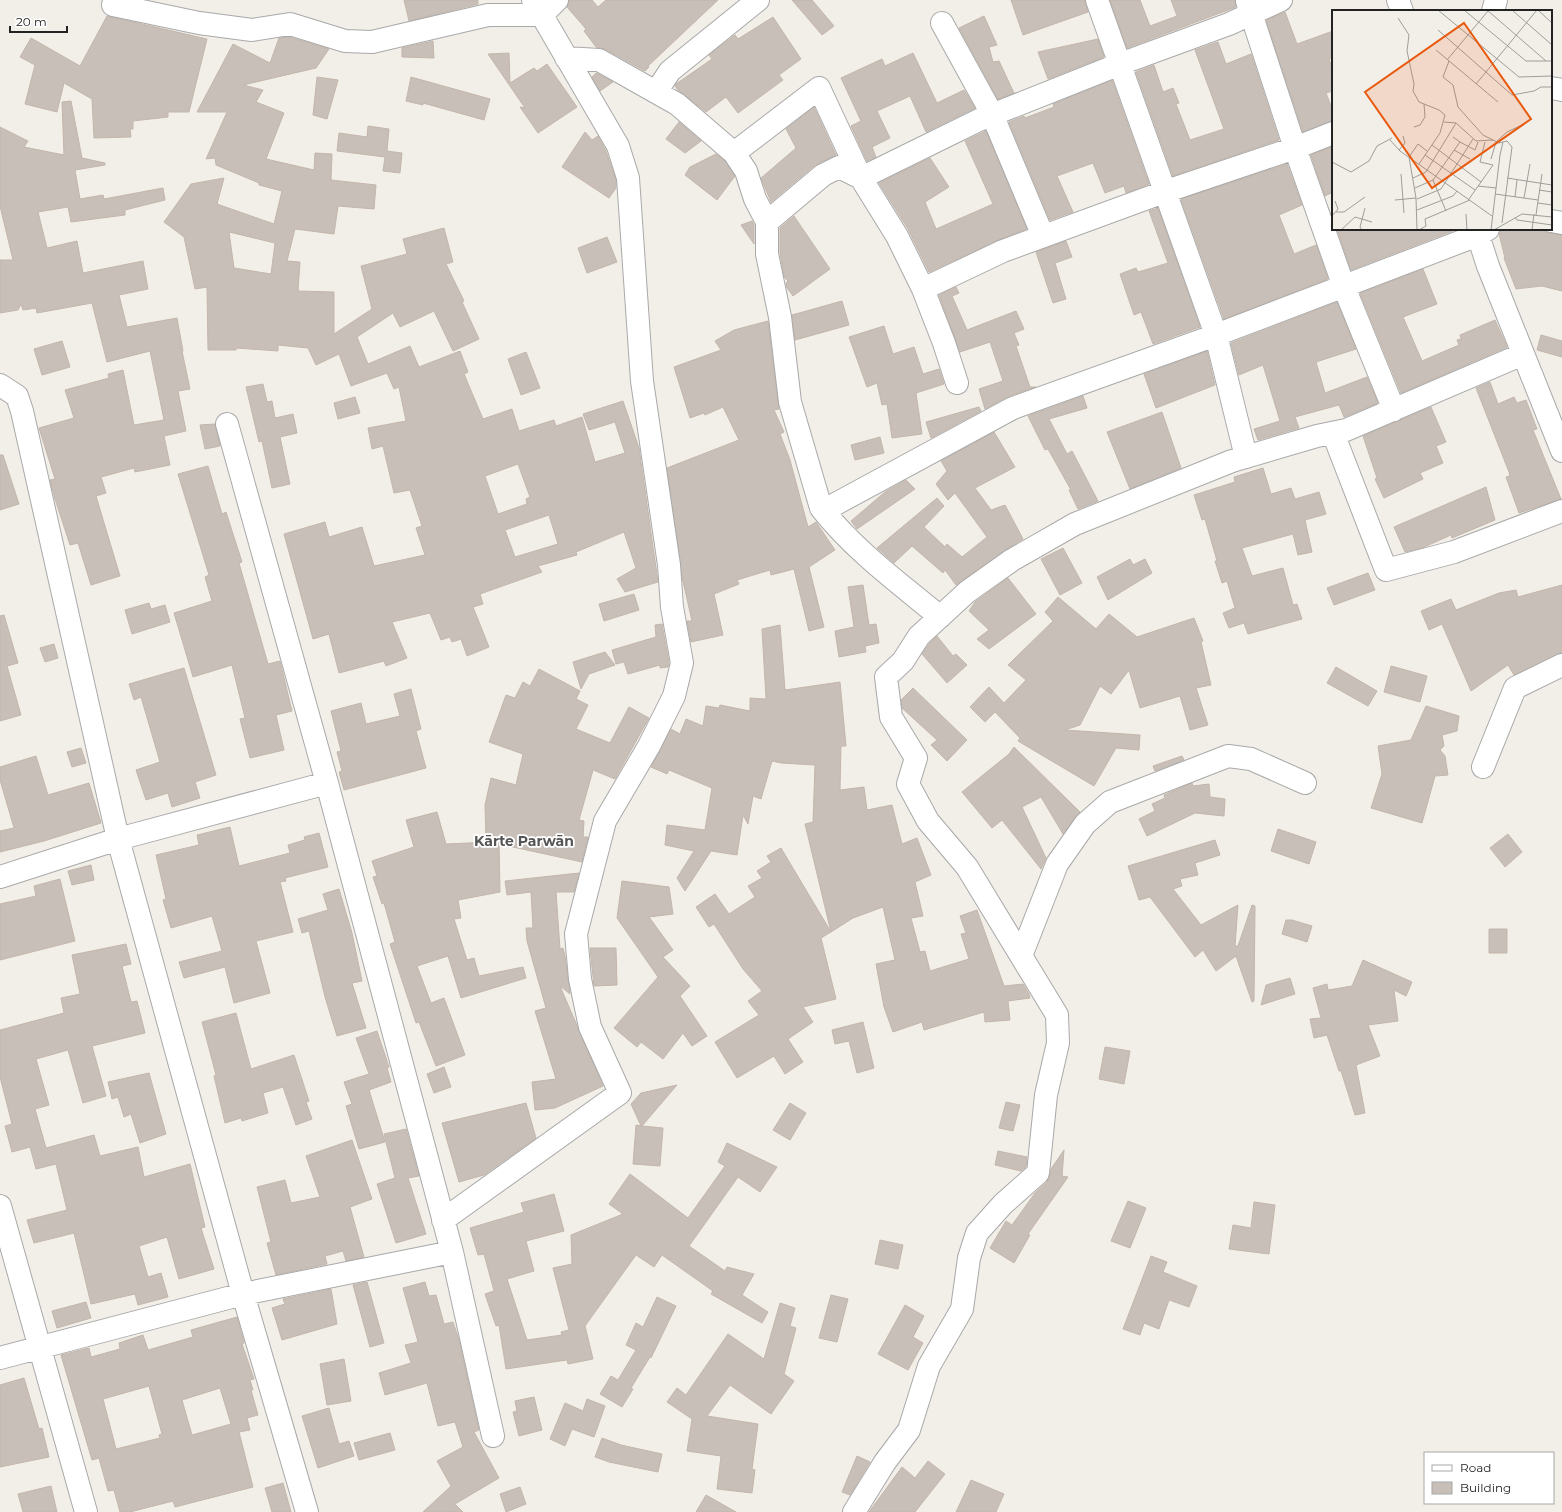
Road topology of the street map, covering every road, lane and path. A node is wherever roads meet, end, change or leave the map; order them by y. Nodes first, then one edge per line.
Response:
1 (557, 0) edge
2 (758, 0) edge
3 (1097, 0) edge
4 (1281, 0) edge
5 (1398, 0) edge
6 (1496, 0) edge
7 (113, 5) dead end
8 (1249, 7) edge
9 (538, 8) edge
10 (1402, 10) edge
11 (1493, 10) edge
12 (942, 23) dead end
13 (566, 58) junction
14 (1120, 64) junction
15 (1552, 88) edge
16 (1562, 90) edge
17 (656, 92) junction
18 (992, 114) junction
19 (1332, 133) edge
20 (1295, 148) junction
21 (734, 153) junction
22 (861, 178) junction
23 (1164, 192) junction
24 (1552, 220) edge
25 (767, 222) junction
26 (1562, 223) edge
27 (1480, 231) edge
28 (1043, 236) junction
29 (1344, 287) junction
30 (923, 288) junction
31 (1216, 335) junction
32 (1524, 354) junction
33 (957, 383) dead end
34 (0, 385) edge
35 (1394, 410) junction
36 (227, 424) dead end
37 (1333, 433) junction
38 (1562, 451) edge
39 (1246, 457) junction
40 (821, 508) junction
41 (1562, 511) edge
42 (940, 617) junction
43 (1562, 665) edge
44 (1483, 767) dead end
45 (327, 783) junction
46 (1305, 783) dead end
47 (118, 838) junction
48 (0, 877) edge
49 (1021, 956) junction
50 (0, 1206) edge
51 (443, 1220) junction
52 (452, 1252) junction
53 (243, 1294) junction
54 (41, 1347) junction
55 (0, 1358) edge
56 (493, 1436) dead end
57 (86, 1512) edge
58 (307, 1512) edge
59 (854, 1512) edge

1 - 9 street
2 - 17 street
3 - 14 street
4 - 8 street
5 - 10 street
6 - 11 street
7 - 9 street
8 - 14 street
8 - 20 street
9 - 13 street
12 - 18 street
13 - 17 street
13 - 51 street
14 - 18 street
14 - 23 street
15 - 16 street
17 - 21 street
18 - 22 street
18 - 28 street
19 - 20 street
20 - 23 street
20 - 29 street
21 - 22 street
21 - 25 street
22 - 25 street
22 - 30 street
23 - 28 street
23 - 31 street
24 - 26 street
25 - 40 street
27 - 29 street
27 - 32 street
28 - 30 street
29 - 31 street
29 - 35 street
30 - 33 street
31 - 39 street
31 - 40 street
32 - 35 street
32 - 38 street
34 - 47 street
35 - 37 street
36 - 45 street
37 - 39 street
37 - 41 street
39 - 42 street
40 - 42 street
42 - 49 street
43 - 44 street
45 - 47 street
45 - 51 street
46 - 49 street
47 - 48 street
47 - 53 street
49 - 59 street
50 - 54 street
51 - 52 street
52 - 53 street
52 - 56 street
53 - 54 street
53 - 58 street
54 - 55 street
54 - 57 street

